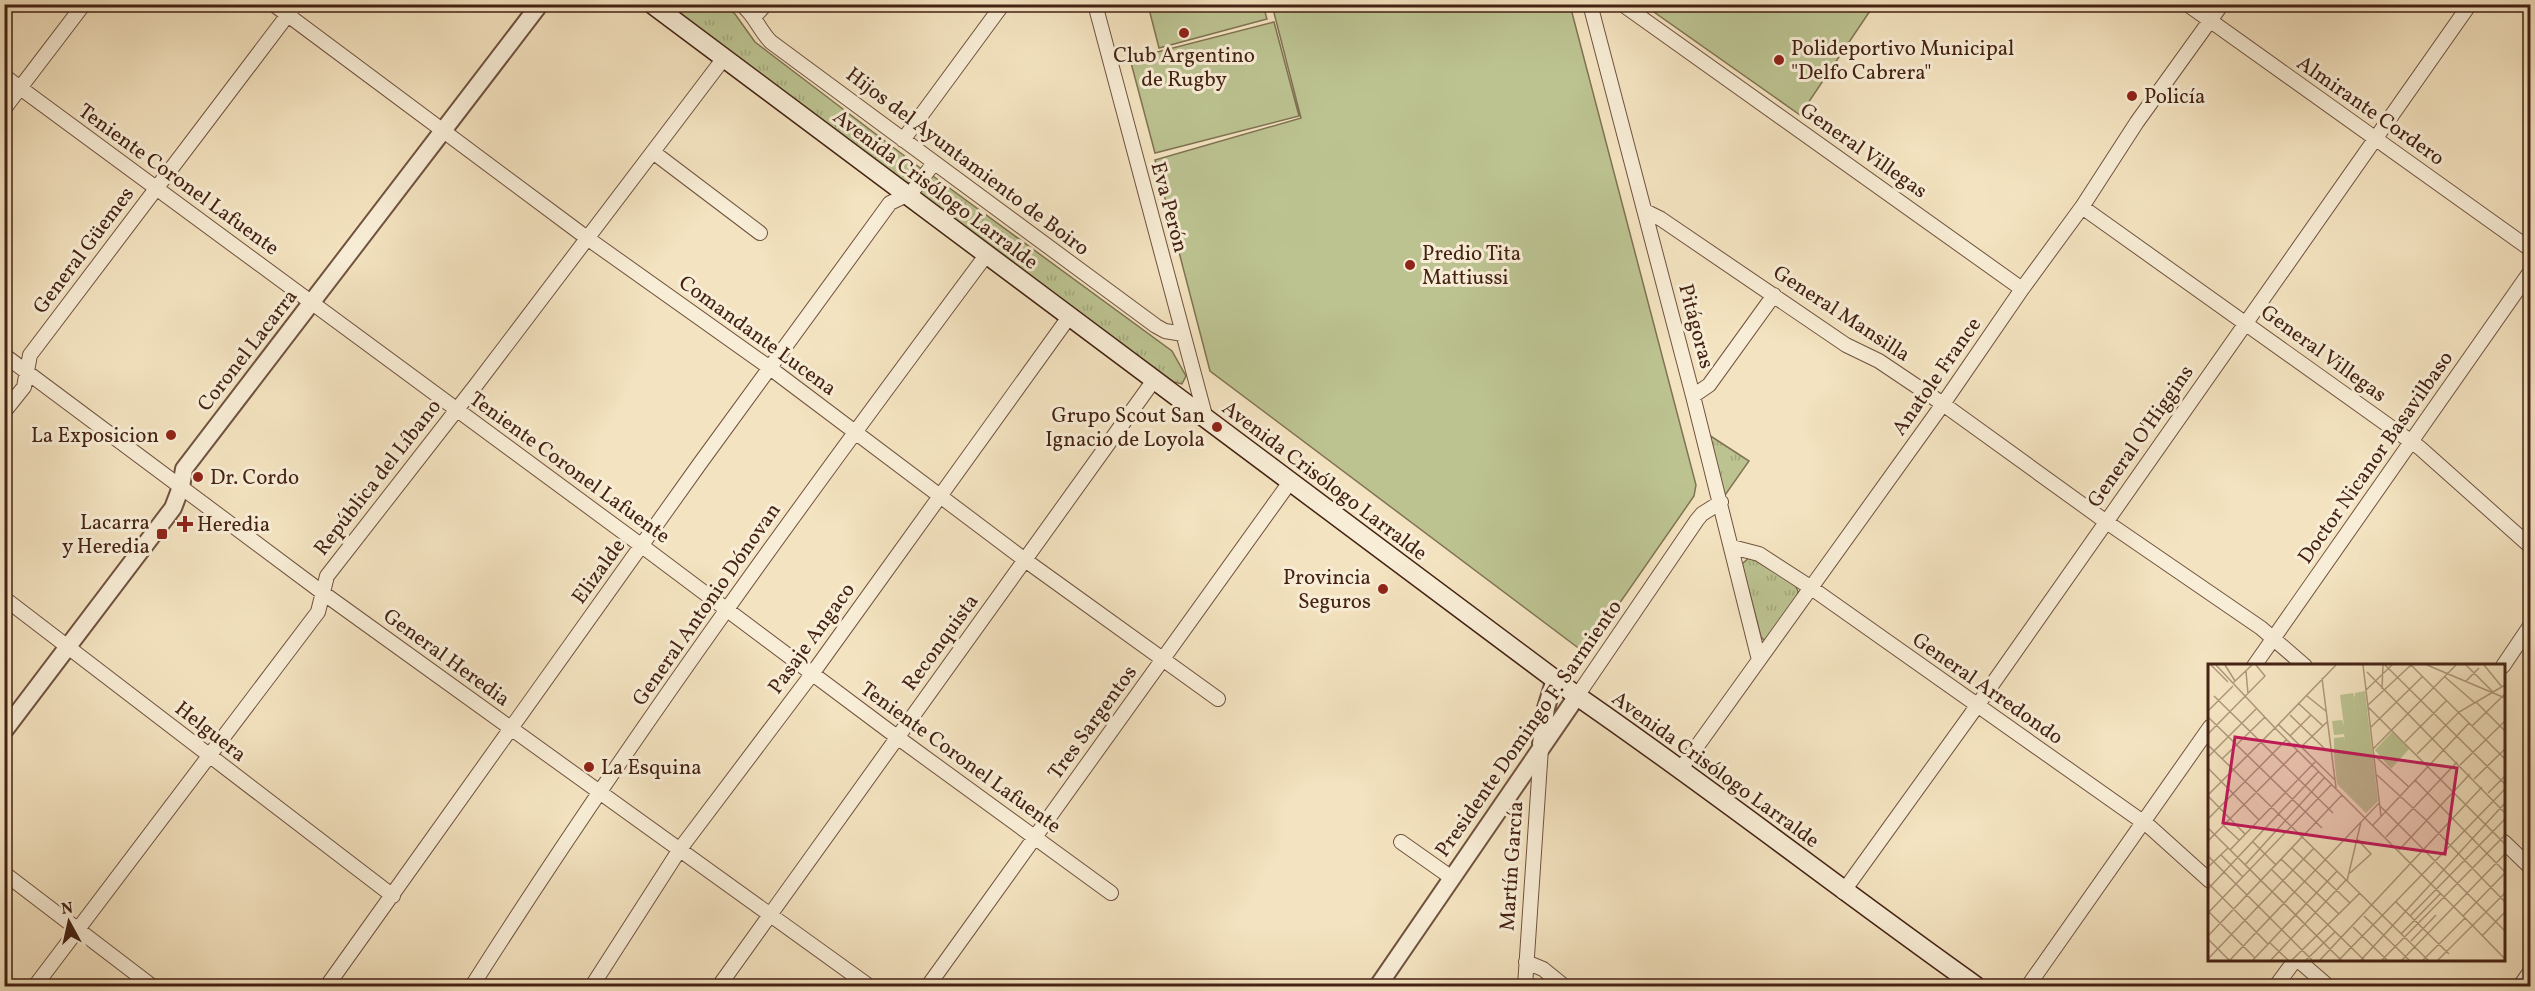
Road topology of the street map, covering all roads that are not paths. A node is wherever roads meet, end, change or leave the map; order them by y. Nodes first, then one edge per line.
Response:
1 (84, 4) edge
2 (273, 4) edge
3 (540, 4) edge
4 (651, 4) edge
5 (741, 4) edge
6 (766, 4) edge
7 (1003, 4) edge
8 (1095, 4) edge
9 (1590, 4) edge
10 (1622, 4) edge
11 (2187, 4) edge
12 (2223, 4) edge
13 (2470, 4) edge
14 (292, 10) edge
15 (754, 16) junction
16 (2210, 22) junction
17 (724, 58) junction
18 (4, 76) edge
19 (20, 88) junction
20 (4, 108) edge
21 (444, 129) junction
22 (2376, 139) junction
23 (903, 140) junction
24 (653, 152) junction
25 (934, 163) junction
26 (155, 189) junction
27 (905, 194) junction
28 (2082, 207) junction
29 (1645, 211) junction
30 (760, 233) dead end
31 (587, 238) junction
32 (2530, 249) edge
33 (987, 254) junction
34 (2530, 272) edge
35 (2022, 289) junction
36 (1774, 295) junction
37 (312, 303) junction
38 (1069, 317) junction
39 (2246, 322) junction
40 (1183, 334) junction
41 (4, 355) edge
42 (770, 368) junction
43 (26, 370) junction
44 (1154, 380) junction
45 (1693, 396) junction
46 (1943, 404) junction
47 (457, 410) junction
48 (4, 411) edge
49 (1206, 419) junction
50 (855, 432) junction
51 (2411, 441) junction
52 (1290, 482) junction
53 (181, 487) junction
54 (940, 496) junction
55 (1720, 502) junction
56 (2105, 521) junction
57 (642, 546) junction
58 (2530, 546) edge
59 (1732, 547) junction
60 (1025, 560) junction
61 (1810, 587) junction
62 (323, 593) junction
63 (4, 598) edge
64 (727, 610) junction
65 (2530, 626) edge
66 (2274, 638) junction
67 (68, 646) junction
68 (1162, 660) junction
69 (1759, 660) junction
70 (2255, 664) edge
71 (2303, 664) edge
72 (2504, 664) edge
73 (812, 674) junction
74 (1555, 679) junction
75 (1580, 692) junction
76 (1218, 699) dead end
77 (1977, 706) junction
78 (511, 730) junction
79 (2208, 730) edge
80 (4, 731) edge
81 (897, 737) junction
82 (1540, 748) junction
83 (208, 756) junction
84 (1680, 770) junction
85 (599, 791) junction
86 (2141, 822) junction
87 (1035, 837) junction
88 (1401, 842) dead end
89 (2505, 843) edge
90 (680, 849) junction
91 (2530, 867) edge
92 (4, 873) edge
93 (1452, 878) junction
94 (2208, 879) edge
95 (1843, 891) junction
96 (1111, 893) dead end
97 (393, 896) junction
98 (769, 915) junction
99 (77, 929) junction
100 (2295, 961) edge
101 (2297, 961) edge
102 (1526, 962) junction
103 (2530, 972) edge
104 (35, 987) edge
105 (152, 987) edge
106 (327, 987) edge
107 (472, 987) edge
108 (592, 987) edge
109 (719, 987) edge
110 (869, 987) edge
111 (928, 987) edge
112 (1378, 987) edge
113 (1525, 987) edge
114 (1564, 987) edge
115 (1976, 987) edge
116 (2028, 987) edge
117 (2276, 987) edge
118 (2328, 987) edge
119 (2520, 987) edge

1 - 19 street
2 - 14 street, Comandante Lucena
3 - 21 street, Coronel Lacarra
4 - 17 main road, Avenida Crisólogo Larralde
5 - 15 street, Hijos del Ayuntamiento de Boiro
6 - 15 street
7 - 23 street
8 - 40 street, Eva Perón
9 - 29 street, Pitágoras
10 - 35 street, General Villegas
11 - 16 street, Almirante Cordero
12 - 16 street, Anatole France
13 - 22 street, General O'Higgins
14 - 21 street, Comandante Lucena
14 - 26 street, General Güemes
15 - 23 street, Hijos del Ayuntamiento de Boiro
16 - 22 street, Almirante Cordero
16 - 28 street, Anatole France
17 - 24 street, República del Líbano
17 - 27 main road, Avenida Crisólogo Larralde
18 - 19 street, Teniente Coronel Lafuente
19 - 20 street
19 - 26 street, Teniente Coronel Lafuente
21 - 31 street, Comandante Lucena
21 - 37 street, Coronel Lacarra
22 - 32 street, Almirante Cordero
22 - 39 street, General O'Higgins
23 - 25 street, Hijos del Ayuntamiento de Boiro
24 - 30 street
24 - 31 street, República del Líbano
25 - 27 street, Elizalde
25 - 40 street, Hijos del Ayuntamiento de Boiro
26 - 37 street, Teniente Coronel Lafuente
26 - 43 street, General Güemes
27 - 33 main road, Avenida Crisólogo Larralde
27 - 42 street, Elizalde
28 - 35 street, Anatole France
28 - 39 street, General Villegas
29 - 36 street, General Mansilla
29 - 45 street, Pitágoras
31 - 42 street, Comandante Lucena
31 - 47 street, República del Líbano
33 - 38 main road, Avenida Crisólogo Larralde
33 - 50 street, General Antonio Dónovan
34 - 51 street, Doctor Nicanor Basavilbaso
35 - 46 street, Anatole France
36 - 45 street
36 - 46 street, General Mansilla
37 - 47 street, Teniente Coronel Lafuente
37 - 53 street, Coronel Lacarra
38 - 44 main road, Avenida Crisólogo Larralde
38 - 54 street, Pasaje Angaco
39 - 51 street, General Villegas
39 - 56 street, General O'Higgins
40 - 49 street, Eva Perón
41 - 43 street, General Heredia
42 - 50 street, Comandante Lucena
42 - 57 street, Elizalde
43 - 48 street, General Güemes
43 - 53 street, General Heredia
44 - 49 main road, Avenida Crisólogo Larralde
44 - 60 street, Reconquista
45 - 55 street, Pitágoras
46 - 56 street, General Mansilla
46 - 61 street, Anatole France
47 - 57 street, Teniente Coronel Lafuente
47 - 62 street, República del Líbano
49 - 52 main road, Avenida Crisólogo Larralde
50 - 54 street, Comandante Lucena
50 - 64 street, General Antonio Dónovan
51 - 58 street, General Villegas
51 - 66 street, Doctor Nicanor Basavilbaso
52 - 68 street, Tres Sargentos
52 - 74 main road, Avenida Crisólogo Larralde
53 - 62 street, General Heredia
53 - 67 street, Coronel Lacarra
54 - 60 street, Comandante Lucena
54 - 73 street, Pasaje Angaco
55 - 59 street, Pitágoras
55 - 75 street, Presidente Domingo F. Sarmiento
56 - 66 street, General Mansilla
56 - 77 street, General O'Higgins
57 - 64 street, Teniente Coronel Lafuente
57 - 78 street, Elizalde
59 - 61 street, General Arredondo
59 - 69 street, Pitágoras
60 - 68 street, Comandante Lucena
60 - 81 street, Reconquista
61 - 69 street, Anatole France
61 - 77 street, General Arredondo
62 - 78 street, General Heredia
62 - 83 street, República del Líbano
63 - 67 street, Helguera
64 - 73 street, Teniente Coronel Lafuente
64 - 85 street, General Antonio Dónovan
65 - 72 street
66 - 70 street, Doctor Nicanor Basavilbaso
66 - 71 street, General Mansilla
67 - 80 street, Coronel Lacarra
67 - 83 street, Helguera
68 - 76 street, Comandante Lucena
68 - 87 street, Tres Sargentos
69 - 84 street, Anatole France
73 - 81 street, Teniente Coronel Lafuente
73 - 90 street, Pasaje Angaco
74 - 75 main road, Avenida Crisólogo Larralde
74 - 82 street, Martín García
75 - 82 street, Presidente Domingo F. Sarmiento
75 - 84 main road, Avenida Crisólogo Larralde
77 - 86 street, General Arredondo
77 - 95 street, General O'Higgins
78 - 85 street, General Heredia
78 - 97 street, Elizalde
79 - 86 street
81 - 87 street, Teniente Coronel Lafuente
81 - 98 street, Reconquista
82 - 93 street, Presidente Domingo F. Sarmiento
82 - 102 street, Martín García
83 - 97 street, Helguera
83 - 99 street, República del Líbano
84 - 95 main road, Avenida Crisólogo Larralde
85 - 90 street, General Heredia
85 - 107 street, General Antonio Dónovan
86 - 94 street, General Arredondo
86 - 116 street
87 - 96 street, Teniente Coronel Lafuente
87 - 111 street, Tres Sargentos
88 - 93 street
89 - 91 street
90 - 98 street, General Heredia
90 - 108 street, Pasaje Angaco
92 - 99 street
93 - 112 street, Presidente Domingo F. Sarmiento
95 - 115 main road, Avenida Crisólogo Larralde
97 - 106 street, Elizalde
98 - 109 street, Reconquista
98 - 110 street, General Heredia
99 - 104 street, República del Líbano
99 - 105 street
100 - 117 street
101 - 118 street
102 - 113 street, Martín García
102 - 114 street
103 - 119 street

